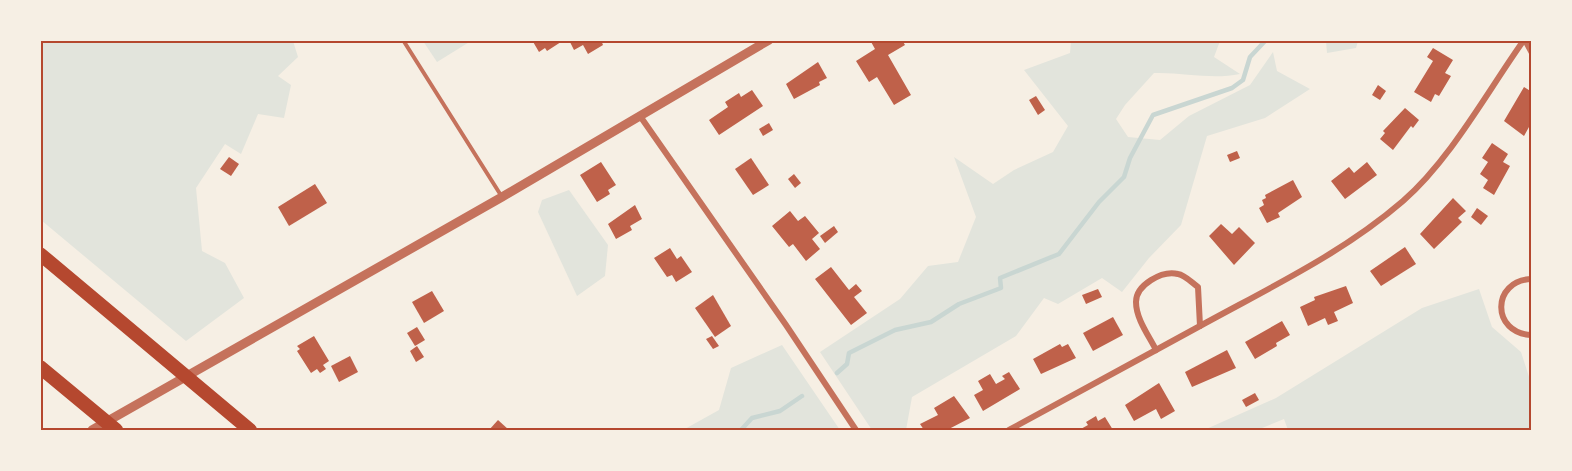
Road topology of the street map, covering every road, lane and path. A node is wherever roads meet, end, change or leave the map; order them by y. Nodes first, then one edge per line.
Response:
1 (403, 40) edge
2 (769, 40) edge
3 (1525, 40) edge
4 (1532, 53) edge
5 (640, 116) junction
6 (502, 197) junction
7 (40, 254) edge
8 (1532, 279) edge
9 (1200, 326) junction
10 (1532, 335) edge
11 (1156, 350) junction
12 (40, 367) edge
13 (92, 430) edge
14 (116, 430) edge
15 (250, 430) edge
16 (856, 430) edge
17 (1009, 430) edge

1 - 6 lane
2 - 5 street
3 - 4 street
3 - 9 street
5 - 6 street
5 - 16 street
6 - 13 street
7 - 15 highway
8 - 10 street
9 - 11 street
9 - 11 street
11 - 17 street
12 - 14 highway

